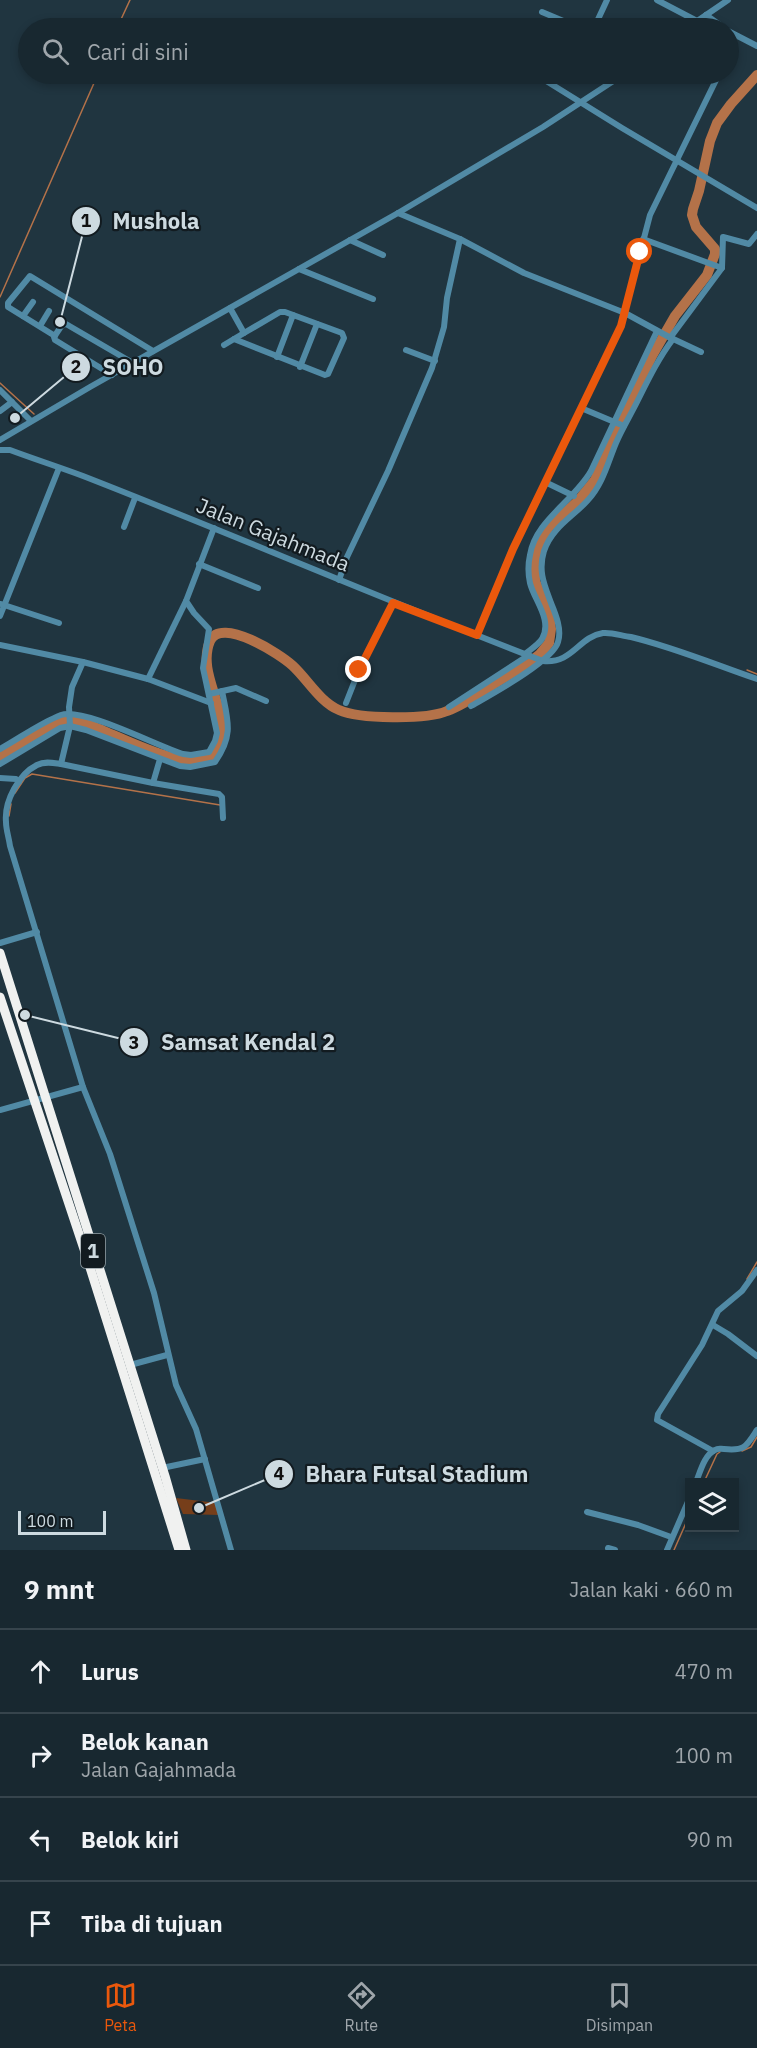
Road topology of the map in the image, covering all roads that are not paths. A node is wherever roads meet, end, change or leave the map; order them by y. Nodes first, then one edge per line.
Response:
1 (607, 0) edge
2 (657, 0) edge
3 (728, 0) edge
4 (542, 12) dead end
5 (556, 18) edge
6 (599, 18) edge
7 (689, 18) edge
8 (709, 18) edge
9 (739, 37) edge
10 (757, 46) edge
11 (551, 84) edge
12 (608, 84) edge
13 (714, 84) edge
14 (580, 102) junction
15 (676, 160) junction
16 (757, 208) edge
17 (398, 213) junction
18 (757, 234) edge
19 (460, 239) junction
20 (643, 239) junction
21 (350, 240) junction
22 (383, 255) dead end
23 (720, 268) junction
24 (299, 269) junction
25 (373, 299) dead end
26 (33, 302) dead end
27 (230, 308) junction
28 (50, 311) dead end
29 (625, 313) junction
30 (293, 315) junction
31 (23, 316) junction
32 (317, 324) junction
33 (40, 326) junction
34 (659, 332) junction
35 (244, 333) junction
36 (55, 336) junction
37 (670, 338) junction
38 (234, 339) junction
39 (224, 345) dead end
40 (406, 350) dead end
41 (153, 351) junction
42 (701, 352) dead end
43 (277, 357) junction
44 (435, 361) junction
45 (133, 363) junction
46 (300, 367) junction
47 (112, 375) junction
48 (0, 390) edge
49 (12, 402) junction
50 (582, 408) junction
51 (0, 411) edge
52 (32, 420) junction
53 (619, 423) junction
54 (0, 440) edge
55 (0, 450) edge
56 (59, 468) junction
57 (545, 482) junction
58 (573, 496) junction
59 (135, 498) junction
60 (124, 527) dead end
61 (211, 535) junction
62 (199, 564) junction
63 (341, 576) junction
64 (258, 588) dead end
65 (186, 601) junction
66 (393, 603) junction
67 (2, 604) edge
68 (0, 616) edge
69 (59, 623) dead end
70 (479, 631) junction
71 (0, 645) edge
72 (528, 655) junction
73 (546, 658) junction
74 (83, 662) junction
75 (148, 679) junction
76 (757, 679) edge
77 (220, 691) junction
78 (210, 694) junction
79 (266, 701) dead end
80 (211, 703) junction
81 (346, 703) dead end
82 (471, 706) dead end
83 (449, 707) dead end
84 (71, 720) junction
85 (0, 749) edge
86 (209, 752) junction
87 (160, 759) junction
88 (215, 761) junction
89 (0, 764) edge
90 (61, 764) junction
91 (0, 778) edge
92 (21, 779) junction
93 (153, 783) junction
94 (0, 801) edge
95 (8, 803) junction
96 (223, 818) dead end
97 (38, 932) junction
98 (0, 943) edge
99 (0, 953) edge
100 (0, 997) edge
101 (83, 1087) junction
102 (41, 1100) junction
103 (0, 1110) edge
104 (91, 1256) junction
105 (757, 1270) edge
106 (713, 1325) junction
107 (167, 1355) junction
108 (757, 1356) edge
109 (129, 1365) junction
110 (757, 1430) edge
111 (713, 1451) junction
112 (206, 1459) junction
113 (162, 1474) junction
114 (698, 1478) edge
115 (685, 1508) edge
116 (586, 1512) dead end
117 (671, 1537) junction
118 (179, 1550) edge
119 (186, 1550) edge
120 (231, 1550) edge
121 (667, 1550) edge

1 - 6 street
2 - 7 street
3 - 8 street
4 - 5 street
9 - 10 street
11 - 14 street
12 - 14 street
13 - 15 street
14 - 15 street
14 - 17 street
15 - 16 street
15 - 20 street
17 - 19 street
17 - 21 street
18 - 23 street
19 - 29 street
19 - 44 street
20 - 23 street
20 - 29 street
21 - 22 street
21 - 24 street
23 - 37 street
24 - 25 street
24 - 27 street
26 - 31 street
27 - 35 street
27 - 41 street
28 - 33 street
29 - 34 street
29 - 50 street
30 - 32 street
30 - 35 street
30 - 43 street
31 - 33 street
31 - 41 street
32 - 46 street
32 - 46 street
33 - 36 street
34 - 37 street
34 - 53 street
35 - 38 street
36 - 45 street
36 - 47 street
37 - 42 street
37 - 53 street
38 - 39 street
38 - 43 street
40 - 44 street
41 - 45 street
43 - 46 street
44 - 63 street
45 - 47 street
47 - 52 street
48 - 49 street
49 - 51 street
49 - 52 street
50 - 53 street
50 - 57 street
52 - 54 street
53 - 58 street
53 - 73 street
55 - 56 street, Jalan Gajahmada
56 - 59 street, Jalan Gajahmada
56 - 67 street
57 - 58 street
57 - 70 street
58 - 72 street
59 - 60 street
59 - 61 street, Jalan Gajahmada
61 - 62 street
61 - 63 street, Jalan Gajahmada
62 - 64 street
62 - 65 street
63 - 66 street, Jalan Gajahmada
65 - 75 street
65 - 78 street
66 - 70 street, Jalan Gajahmada
66 - 81 street
67 - 68 street
67 - 69 street
70 - 72 street, Jalan Gajahmada
71 - 74 street
72 - 73 street, Jalan Gajahmada
72 - 83 street
73 - 76 street
73 - 82 street
74 - 75 street
74 - 84 street
75 - 80 street
77 - 78 street
77 - 79 street
77 - 88 street
78 - 80 street
80 - 86 street
84 - 85 street
84 - 86 street
84 - 87 street
84 - 89 street
84 - 90 street
86 - 88 street
87 - 88 street
87 - 93 street
90 - 92 street
90 - 93 street
91 - 92 street
92 - 95 street
93 - 96 street
94 - 95 street
95 - 97 street
97 - 98 street
97 - 101 street
99 - 102 highway, 1
100 - 102 highway, 1
101 - 102 street
101 - 107 street
102 - 103 street
102 - 104 highway, 1
104 - 109 highway, 1
104 - 113 highway, 1
105 - 106 street
106 - 108 street
106 - 111 street
107 - 109 street
107 - 112 street
109 - 113 highway, 1
110 - 111 street
111 - 114 street
112 - 113 street
112 - 120 street
113 - 118 highway, 1
113 - 119 highway, 1
115 - 117 street
116 - 117 street
117 - 121 street

